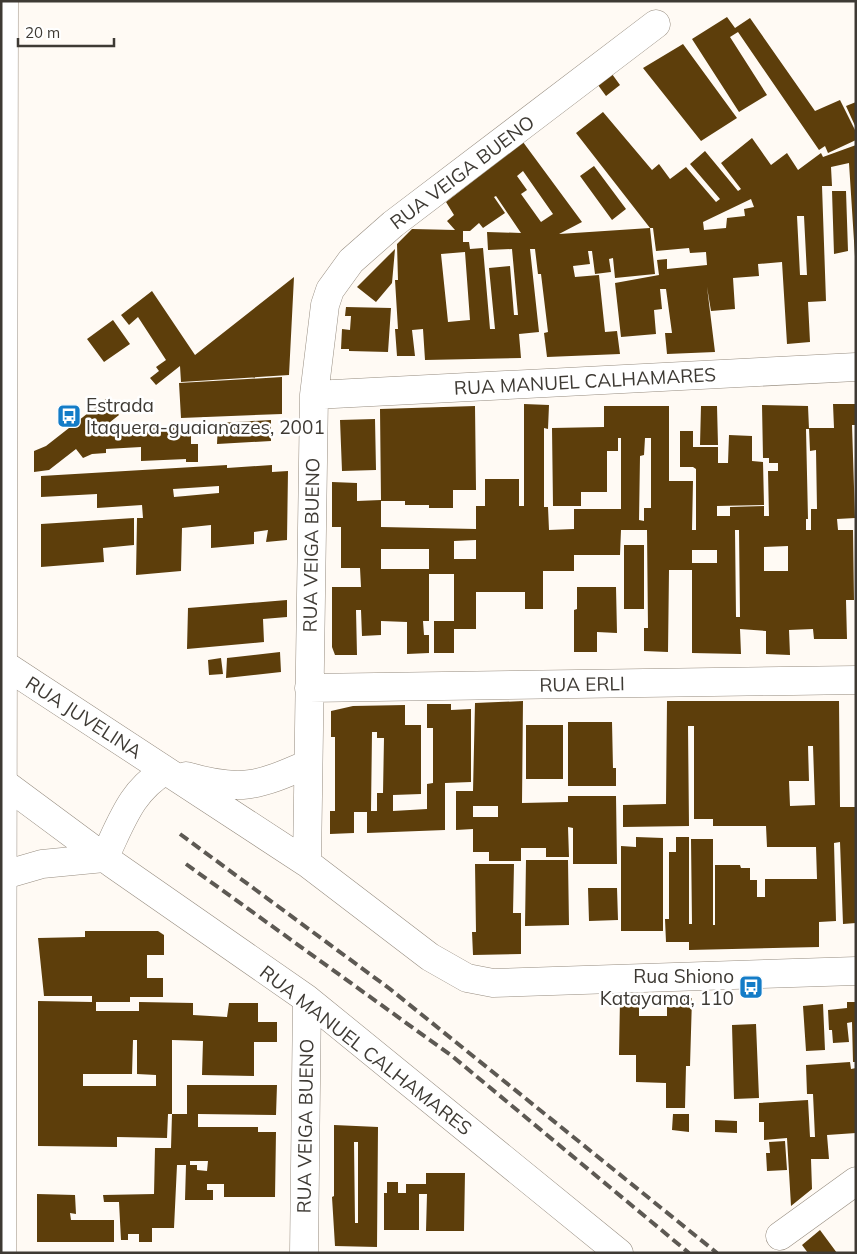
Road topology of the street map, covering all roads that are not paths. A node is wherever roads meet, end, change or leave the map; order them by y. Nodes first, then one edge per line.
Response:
1 (4, 1) edge
2 (656, 24) dead end
3 (856, 367) edge
4 (314, 395) junction
5 (4, 664) junction
6 (856, 680) edge
7 (309, 688) junction
8 (308, 764) junction
9 (165, 771) junction
10 (5, 784) junction
11 (104, 858) junction
12 (307, 863) junction
13 (4, 875) junction
14 (856, 971) edge
15 (307, 999) junction
16 (2, 1004) edge
17 (856, 1181) edge
18 (780, 1236) dead end
19 (2, 1253) edge
20 (304, 1253) edge
21 (619, 1253) edge

1 - 5 street
2 - 4 street, RUA VEIGA BUENO
3 - 4 street, RUA MANUEL CALHAMARES
4 - 7 street, RUA VEIGA BUENO
5 - 9 street, RUA JUVELINA
5 - 10 street
6 - 7 street, RUA ERLI
7 - 8 street, RUA VEIGA BUENO
8 - 9 street, RUA JUVELINA
8 - 12 street, RUA VEIGA BUENO
9 - 11 street
9 - 12 street, RUA JUVELINA
10 - 11 street, RUA MANUEL CALHAMARES
10 - 13 street
11 - 13 street
11 - 15 street, RUA MANUEL CALHAMARES
12 - 14 street, RUA JUVELINA
13 - 16 street
15 - 20 street, RUA VEIGA BUENO
15 - 21 street, RUA MANUEL CALHAMARES
16 - 19 street
17 - 18 street

